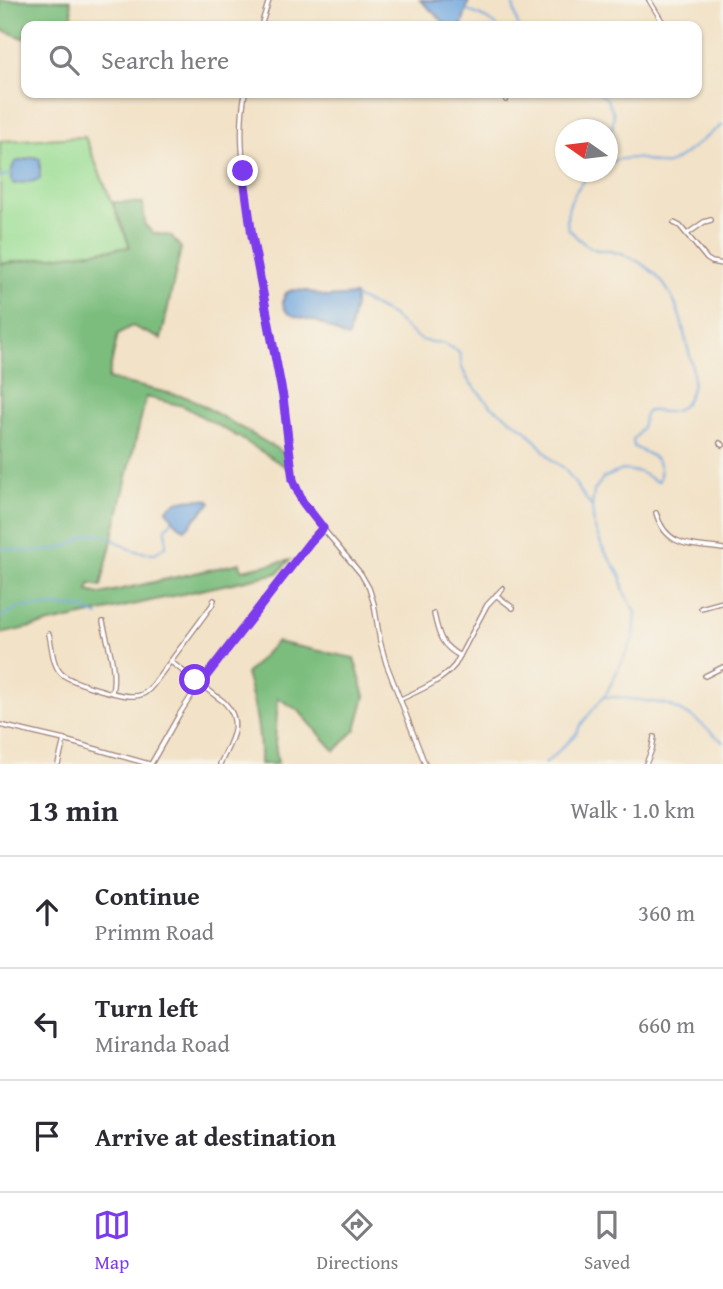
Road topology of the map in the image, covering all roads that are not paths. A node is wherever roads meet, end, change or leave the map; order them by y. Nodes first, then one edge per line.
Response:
1 (268, 0) edge
2 (649, 0) edge
3 (262, 21) edge
4 (662, 21) edge
5 (243, 98) edge
6 (711, 220) dead end
7 (674, 223) dead end
8 (687, 234) junction
9 (723, 264) edge
10 (656, 513) dead end
11 (323, 528) junction
12 (723, 549) edge
13 (503, 588) dead end
14 (496, 595) junction
15 (214, 600) dead end
16 (723, 602) edge
17 (513, 608) dead end
18 (701, 608) dead end
19 (434, 614) dead end
20 (103, 622) dead end
21 (49, 635) dead end
22 (460, 656) junction
23 (170, 662) junction
24 (723, 667) edge
25 (705, 676) dead end
26 (200, 684) junction
27 (112, 692) junction
28 (401, 699) junction
29 (0, 726) edge
30 (654, 737) dead end
31 (64, 740) junction
32 (58, 764) edge
33 (150, 764) edge
34 (220, 764) edge
35 (425, 764) edge
36 (646, 764) edge

1 - 3 street
2 - 4 street
5 - 11 street
6 - 8 street
7 - 8 street
8 - 9 street
10 - 12 street
11 - 26 street
11 - 28 street
13 - 14 street
14 - 17 street
14 - 22 street
15 - 23 street
16 - 18 street
19 - 22 street
20 - 27 street
21 - 27 street
22 - 28 street
23 - 26 street
23 - 27 street
24 - 25 street
26 - 33 street
26 - 34 street
28 - 35 street
29 - 31 street
30 - 36 street
31 - 32 street
31 - 33 street

